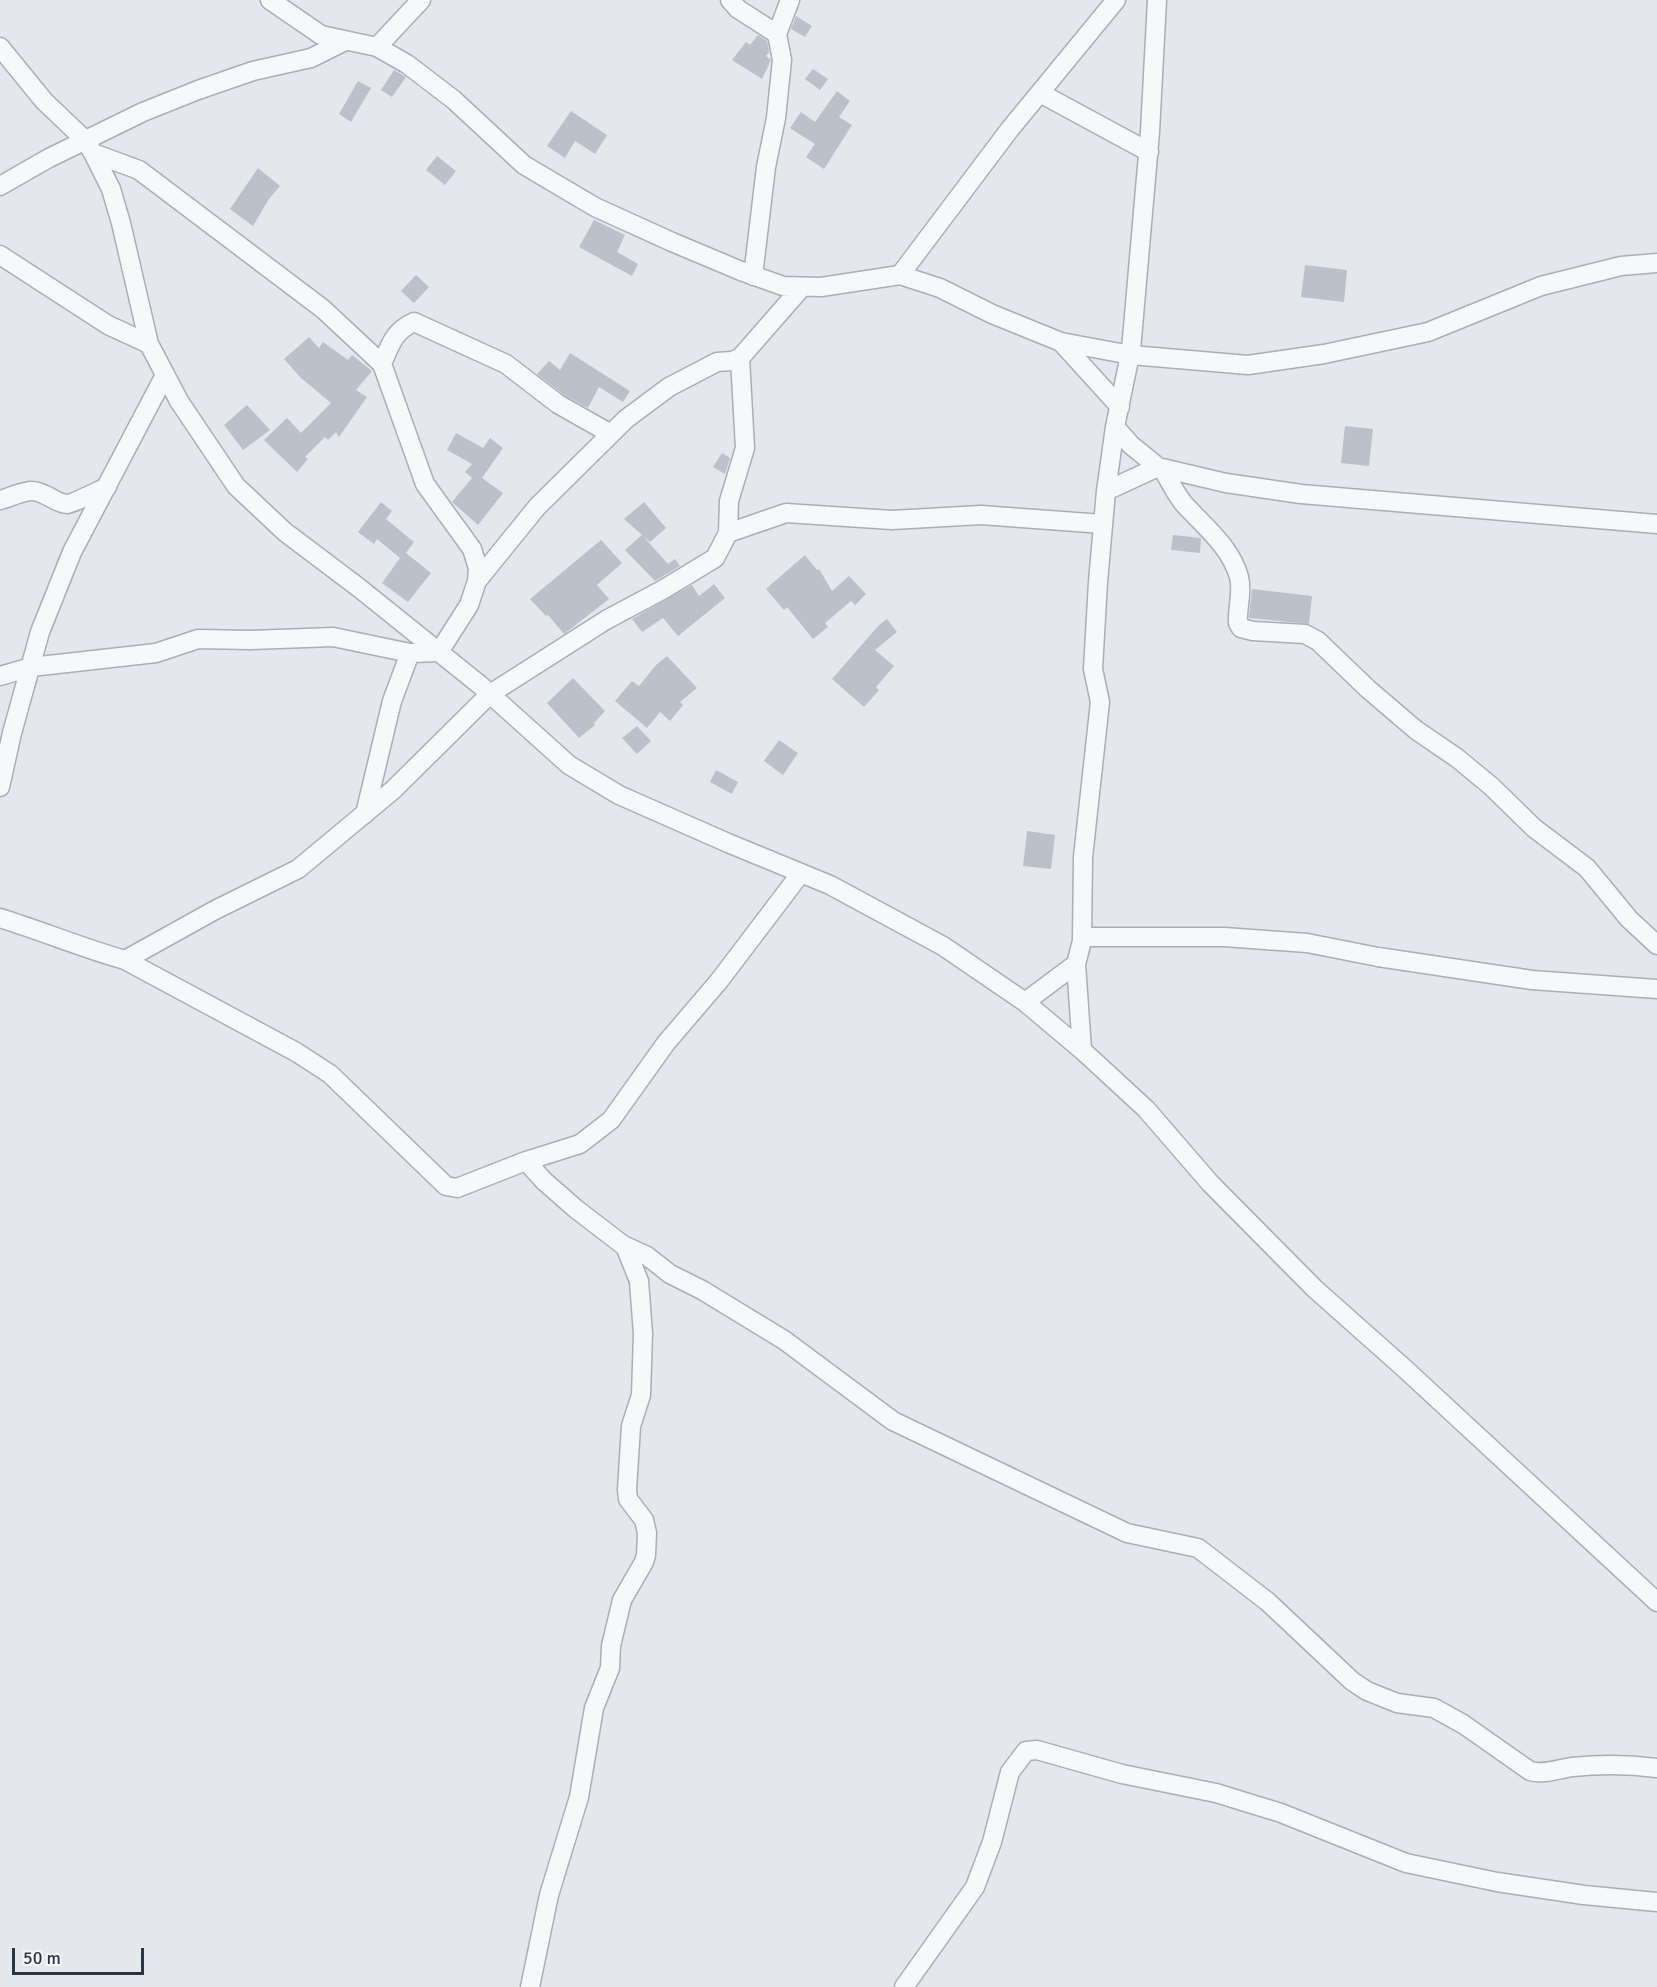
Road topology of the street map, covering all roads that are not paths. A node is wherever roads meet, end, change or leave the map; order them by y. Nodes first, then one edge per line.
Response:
1 (270, 0) edge
2 (421, 0) edge
3 (730, 0) edge
4 (790, 0) edge
5 (1116, 0) edge
6 (1157, 0) edge
7 (777, 34) junction
8 (345, 41) junction
9 (0, 47) edge
10 (377, 47) junction
11 (1040, 93) junction
12 (89, 146) junction
13 (1149, 152) junction
14 (0, 186) edge
15 (0, 255) edge
16 (1657, 263) edge
17 (900, 275) junction
18 (753, 276) junction
19 (802, 287) junction
20 (1061, 342) junction
21 (149, 344) junction
22 (1131, 355) junction
23 (740, 358) junction
24 (382, 364) junction
25 (165, 375) junction
26 (1120, 407) junction
27 (1115, 427) junction
28 (611, 434) junction
29 (1160, 468) junction
30 (107, 487) junction
31 (1106, 491) junction
32 (0, 500) edge
33 (1103, 524) junction
34 (1657, 524) edge
35 (728, 533) junction
36 (477, 581) junction
37 (439, 652) junction
38 (410, 653) junction
39 (30, 667) junction
40 (0, 676) edge
41 (490, 693) junction
42 (0, 787) edge
43 (365, 814) junction
44 (801, 873) junction
45 (0, 918) edge
46 (1082, 937) junction
47 (1657, 945) edge
48 (124, 960) junction
49 (1076, 964) junction
50 (1657, 989) edge
51 (1025, 1002) junction
52 (1082, 1050) junction
53 (526, 1161) junction
54 (625, 1246) junction
55 (1657, 1602) edge
56 (1657, 1768) edge
57 (1657, 1902) edge
58 (530, 1987) edge
59 (904, 1987) edge

1 - 8 street
2 - 10 street
3 - 7 street
4 - 7 street
5 - 11 street
6 - 13 street
7 - 18 street
8 - 10 street
8 - 12 street
9 - 12 street
10 - 18 street
11 - 13 street
11 - 17 street
12 - 14 street
12 - 21 street
12 - 24 street
13 - 22 street
15 - 21 street
16 - 22 street
17 - 19 street
17 - 20 street
18 - 19 street
19 - 23 street
20 - 22 street
20 - 26 street
21 - 25 street
22 - 26 street
23 - 28 street
23 - 35 street
24 - 28 street
24 - 36 street
25 - 30 street
25 - 37 street
26 - 27 street
27 - 29 street
27 - 31 street
28 - 36 street
29 - 31 street
29 - 34 street
29 - 47 street
30 - 32 street
30 - 39 street
31 - 33 street
33 - 35 street
33 - 46 street
35 - 41 street
36 - 37 street
37 - 38 street
37 - 41 street
38 - 39 street
38 - 43 street
39 - 40 street
39 - 42 street
41 - 43 street
41 - 44 street
43 - 48 street
44 - 51 street
44 - 53 street
45 - 48 street
46 - 49 street
46 - 50 street
48 - 53 street
49 - 51 street
49 - 52 street
51 - 52 street
52 - 55 street
53 - 54 street
54 - 56 street
54 - 58 street
57 - 59 street

